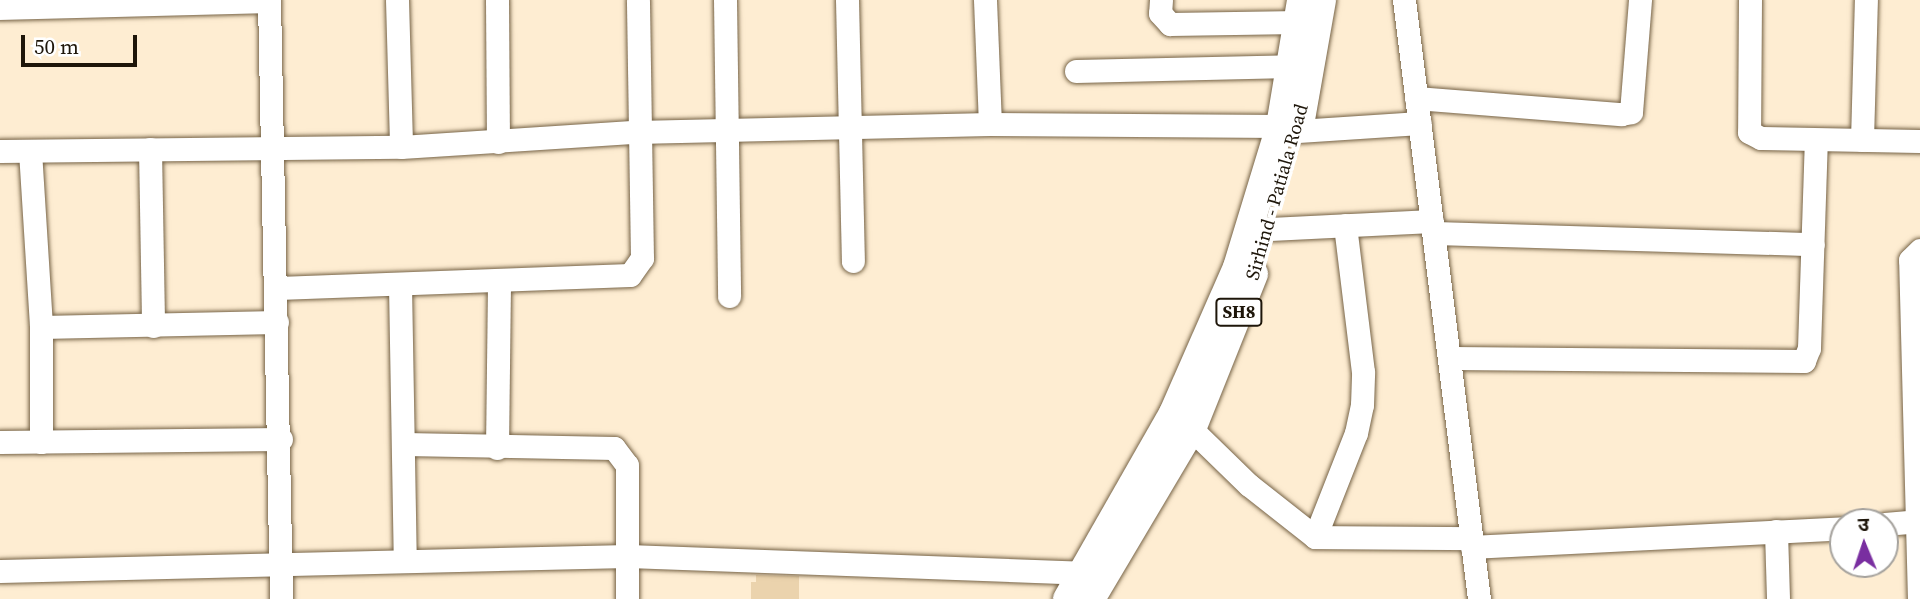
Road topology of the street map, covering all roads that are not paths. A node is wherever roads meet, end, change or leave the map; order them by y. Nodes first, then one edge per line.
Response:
1 (270, 0) edge
2 (397, 0) edge
3 (497, 0) edge
4 (638, 0) edge
5 (725, 0) edge
6 (847, 0) edge
7 (985, 0) edge
8 (1161, 0) edge
9 (1322, 0) edge
10 (1405, 0) edge
11 (1640, 0) edge
12 (1750, 0) edge
13 (1866, 0) edge
14 (0, 8) edge
15 (1300, 11) edge
16 (1291, 66) junction
17 (1076, 71) dead end
18 (1416, 98) junction
19 (1420, 123) junction
20 (990, 124) junction
21 (849, 127) junction
22 (1289, 128) junction
23 (728, 130) junction
24 (636, 132) junction
25 (1816, 140) junction
26 (1862, 140) junction
27 (1920, 141) edge
28 (498, 142) junction
29 (401, 147) junction
30 (274, 148) junction
31 (150, 149) junction
32 (0, 151) edge
33 (30, 151) junction
34 (1345, 225) junction
35 (1434, 227) junction
36 (1270, 229) junction
37 (1813, 244) junction
38 (1920, 250) edge
39 (853, 261) dead end
40 (499, 283) junction
41 (400, 285) junction
42 (278, 288) junction
43 (729, 296) dead end
44 (277, 322) junction
45 (153, 326) junction
46 (41, 327) junction
47 (1451, 358) junction
48 (1182, 421) junction
49 (281, 439) junction
50 (0, 442) edge
51 (41, 442) junction
52 (404, 444) junction
53 (497, 448) junction
54 (1918, 521) edge
55 (1899, 523) edge
56 (1829, 529) edge
57 (1776, 531) junction
58 (1315, 537) junction
59 (1472, 542) junction
60 (628, 556) junction
61 (405, 560) junction
62 (280, 561) junction
63 (0, 571) edge
64 (1086, 586) edge
65 (281, 599) edge
66 (627, 599) edge
67 (1067, 599) edge
68 (1479, 599) edge
69 (1778, 599) edge
70 (1919, 599) edge

1 - 14 street
1 - 30 street
2 - 29 street
3 - 28 street
4 - 24 street
5 - 23 street
6 - 21 street
7 - 20 street
8 - 15 street
9 - 22 main road, Sirhind - Patiala Road / SH8
10 - 18 street
11 - 18 street
12 - 25 street
13 - 26 street
15 - 16 main road
16 - 17 street
16 - 22 main road
18 - 19 street
19 - 22 street
19 - 35 street
20 - 21 street
20 - 22 street
21 - 23 street
21 - 39 street
22 - 36 main road, Sirhind - Patiala Road / SH8
22 - 48 main road
23 - 24 street
23 - 43 street
24 - 28 street
24 - 40 street
25 - 26 street
25 - 37 street
26 - 27 street
28 - 29 street
29 - 30 street
30 - 31 street
30 - 42 street
31 - 33 street
31 - 45 street
32 - 33 street
33 - 46 street
34 - 35 street
34 - 36 street
34 - 58 street
35 - 37 street
35 - 47 street
36 - 48 main road, Sirhind - Patiala Road / SH8
37 - 47 street
38 - 54 street
40 - 41 street
40 - 53 street
41 - 42 street
41 - 52 street
42 - 44 street
44 - 45 street
44 - 49 street
45 - 46 street
46 - 51 street
47 - 59 street
48 - 58 street
48 - 64 main road
49 - 51 street
49 - 62 street
50 - 51 street
52 - 53 street
52 - 61 street
53 - 60 street
54 - 55 street
54 - 70 street
56 - 57 street
57 - 59 street
57 - 69 street
58 - 59 street
59 - 68 street
60 - 61 street
60 - 64 street
60 - 66 street
61 - 62 street
62 - 63 street
62 - 65 street
64 - 67 main road

